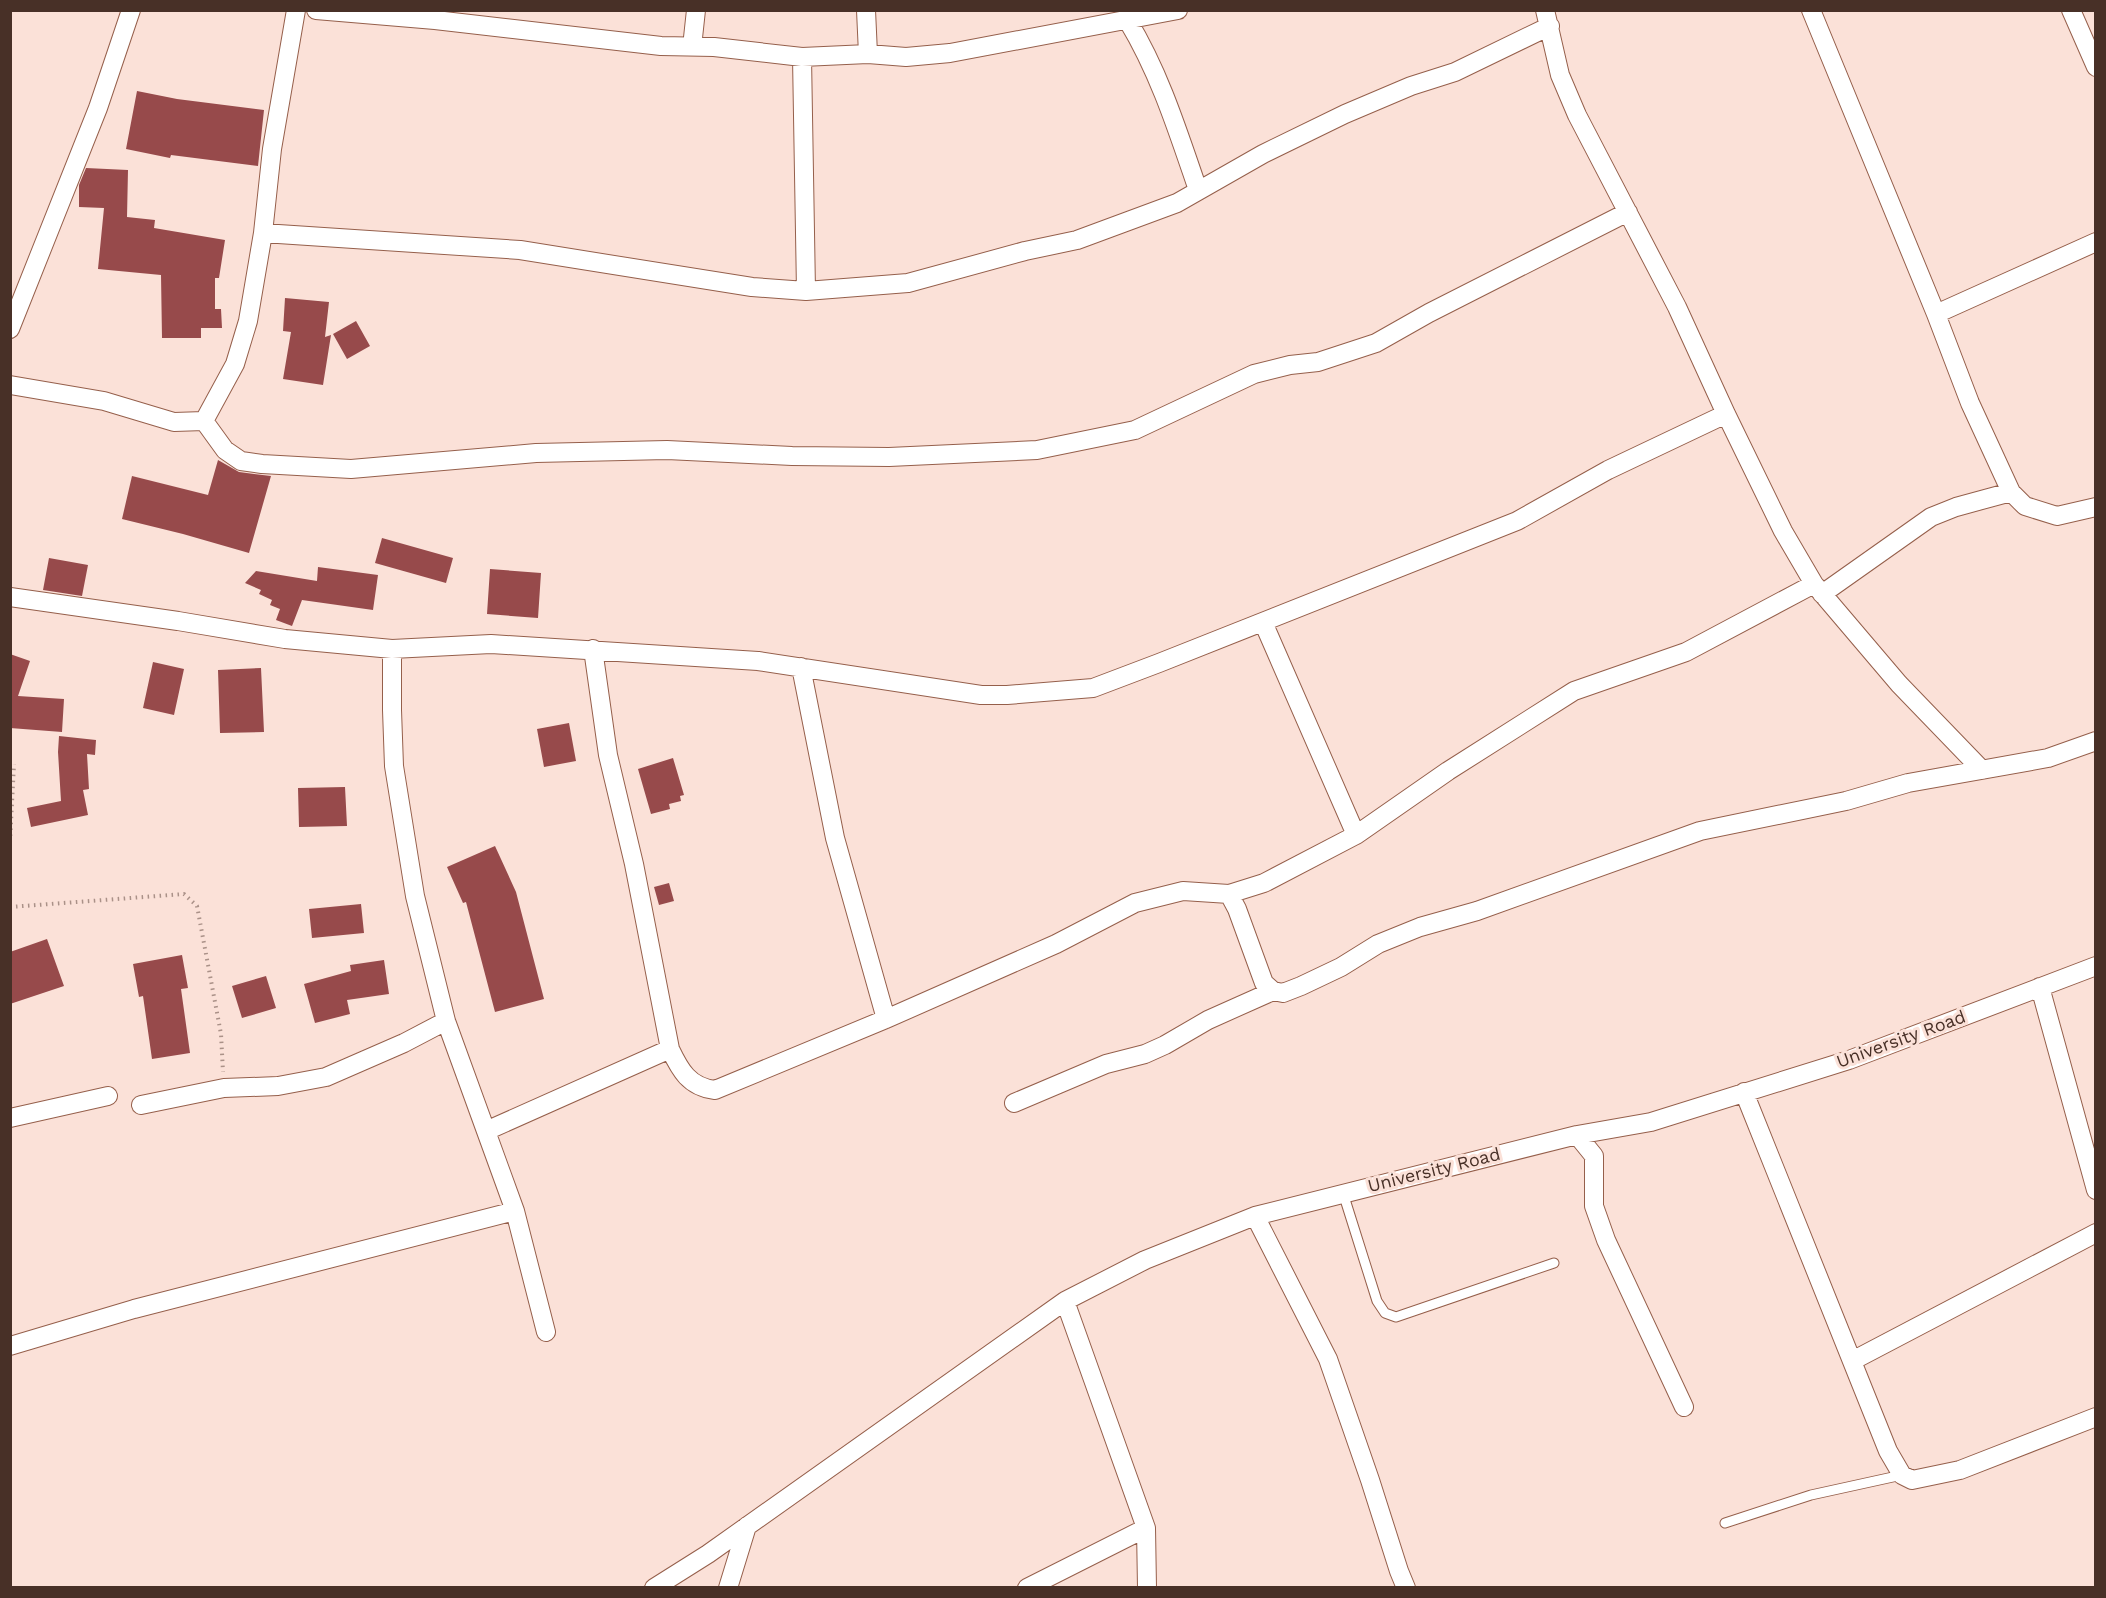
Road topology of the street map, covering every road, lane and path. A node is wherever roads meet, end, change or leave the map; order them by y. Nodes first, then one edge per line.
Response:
1 (131, 10) edge
2 (296, 10) edge
3 (316, 10) edge
4 (696, 10) edge
5 (866, 10) edge
6 (1178, 10) edge
7 (1811, 10) edge
8 (2071, 10) edge
9 (435, 15) edge
10 (1547, 18) edge
11 (1128, 21) junction
12 (692, 47) junction
13 (868, 54) junction
14 (802, 57) junction
15 (2096, 67) edge
16 (1198, 190) junction
17 (1628, 212) junction
18 (263, 232) junction
19 (2096, 242) edge
20 (806, 291) junction
21 (1936, 314) junction
22 (10, 329) edge
23 (10, 385) edge
24 (1726, 414) junction
25 (204, 421) junction
26 (2011, 492) junction
27 (2096, 507) edge
28 (1818, 589) junction
29 (10, 597) edge
30 (1263, 622) junction
31 (592, 649) junction
32 (392, 650) junction
33 (801, 667) junction
34 (2096, 741) edge
35 (14, 764) dead end
36 (1982, 770) junction
37 (1356, 835) junction
38 (10, 842) edge
39 (1229, 894) junction
40 (10, 907) edge
41 (2096, 966) edge
42 (2040, 987) junction
43 (1273, 992) junction
44 (886, 1019) junction
45 (446, 1021) junction
46 (670, 1049) junction
47 (224, 1088) junction
48 (1744, 1092) junction
49 (108, 1096) dead end
50 (1014, 1103) dead end
51 (141, 1105) dead end
52 (10, 1118) edge
53 (486, 1131) junction
54 (1577, 1135) junction
55 (2090, 1152) edge
56 (2096, 1190) edge
57 (1343, 1193) junction
58 (514, 1211) junction
59 (1255, 1216) junction
60 (2096, 1233) edge
61 (1554, 1263) dead end
62 (1065, 1301) junction
63 (546, 1332) dead end
64 (10, 1346) edge
65 (1852, 1361) junction
66 (1684, 1407) dead end
67 (2096, 1417) edge
68 (1902, 1474) junction
69 (1725, 1523) dead end
70 (747, 1526) junction
71 (1146, 1528) junction
72 (654, 1587) edge
73 (728, 1587) edge
74 (1028, 1587) edge
75 (1147, 1587) edge
76 (1406, 1587) edge

1 - 22 street
2 - 18 street
3 - 9 street
4 - 12 street
5 - 13 street
6 - 11 street
7 - 21 street
8 - 15 street
9 - 12 street
10 - 16 street
10 - 17 street
11 - 13 street
11 - 16 street
12 - 14 street
13 - 14 street
14 - 20 street
16 - 20 street
17 - 24 street
17 - 25 street
18 - 20 street
18 - 25 street
19 - 21 street
21 - 26 street
23 - 25 street
24 - 28 street
24 - 30 street
26 - 27 street
26 - 28 street
28 - 36 street
28 - 37 street
29 - 32 street
30 - 33 street
30 - 37 street
31 - 32 street
31 - 33 street
31 - 46 street
32 - 45 street
33 - 44 street
34 - 36 street
35 - 38 path
36 - 43 street
37 - 39 street
39 - 43 street
39 - 44 street
40 - 47 path
41 - 42 street, University Road
42 - 48 street, University Road
42 - 55 street
43 - 50 street
44 - 46 street
45 - 47 street
45 - 53 street
46 - 53 street
47 - 51 street
48 - 54 street, University Road
48 - 65 street
49 - 52 street
53 - 58 street
54 - 57 street, University Road
54 - 66 street
55 - 56 street
57 - 59 street, University Road
57 - 61 lane
58 - 63 street
58 - 64 street
59 - 62 street, University Road
59 - 76 street
60 - 65 street
62 - 70 street, University Road
62 - 71 street
65 - 68 street
67 - 68 street
68 - 69 lane
70 - 72 street, University Road
70 - 73 street
71 - 74 street
71 - 75 street

